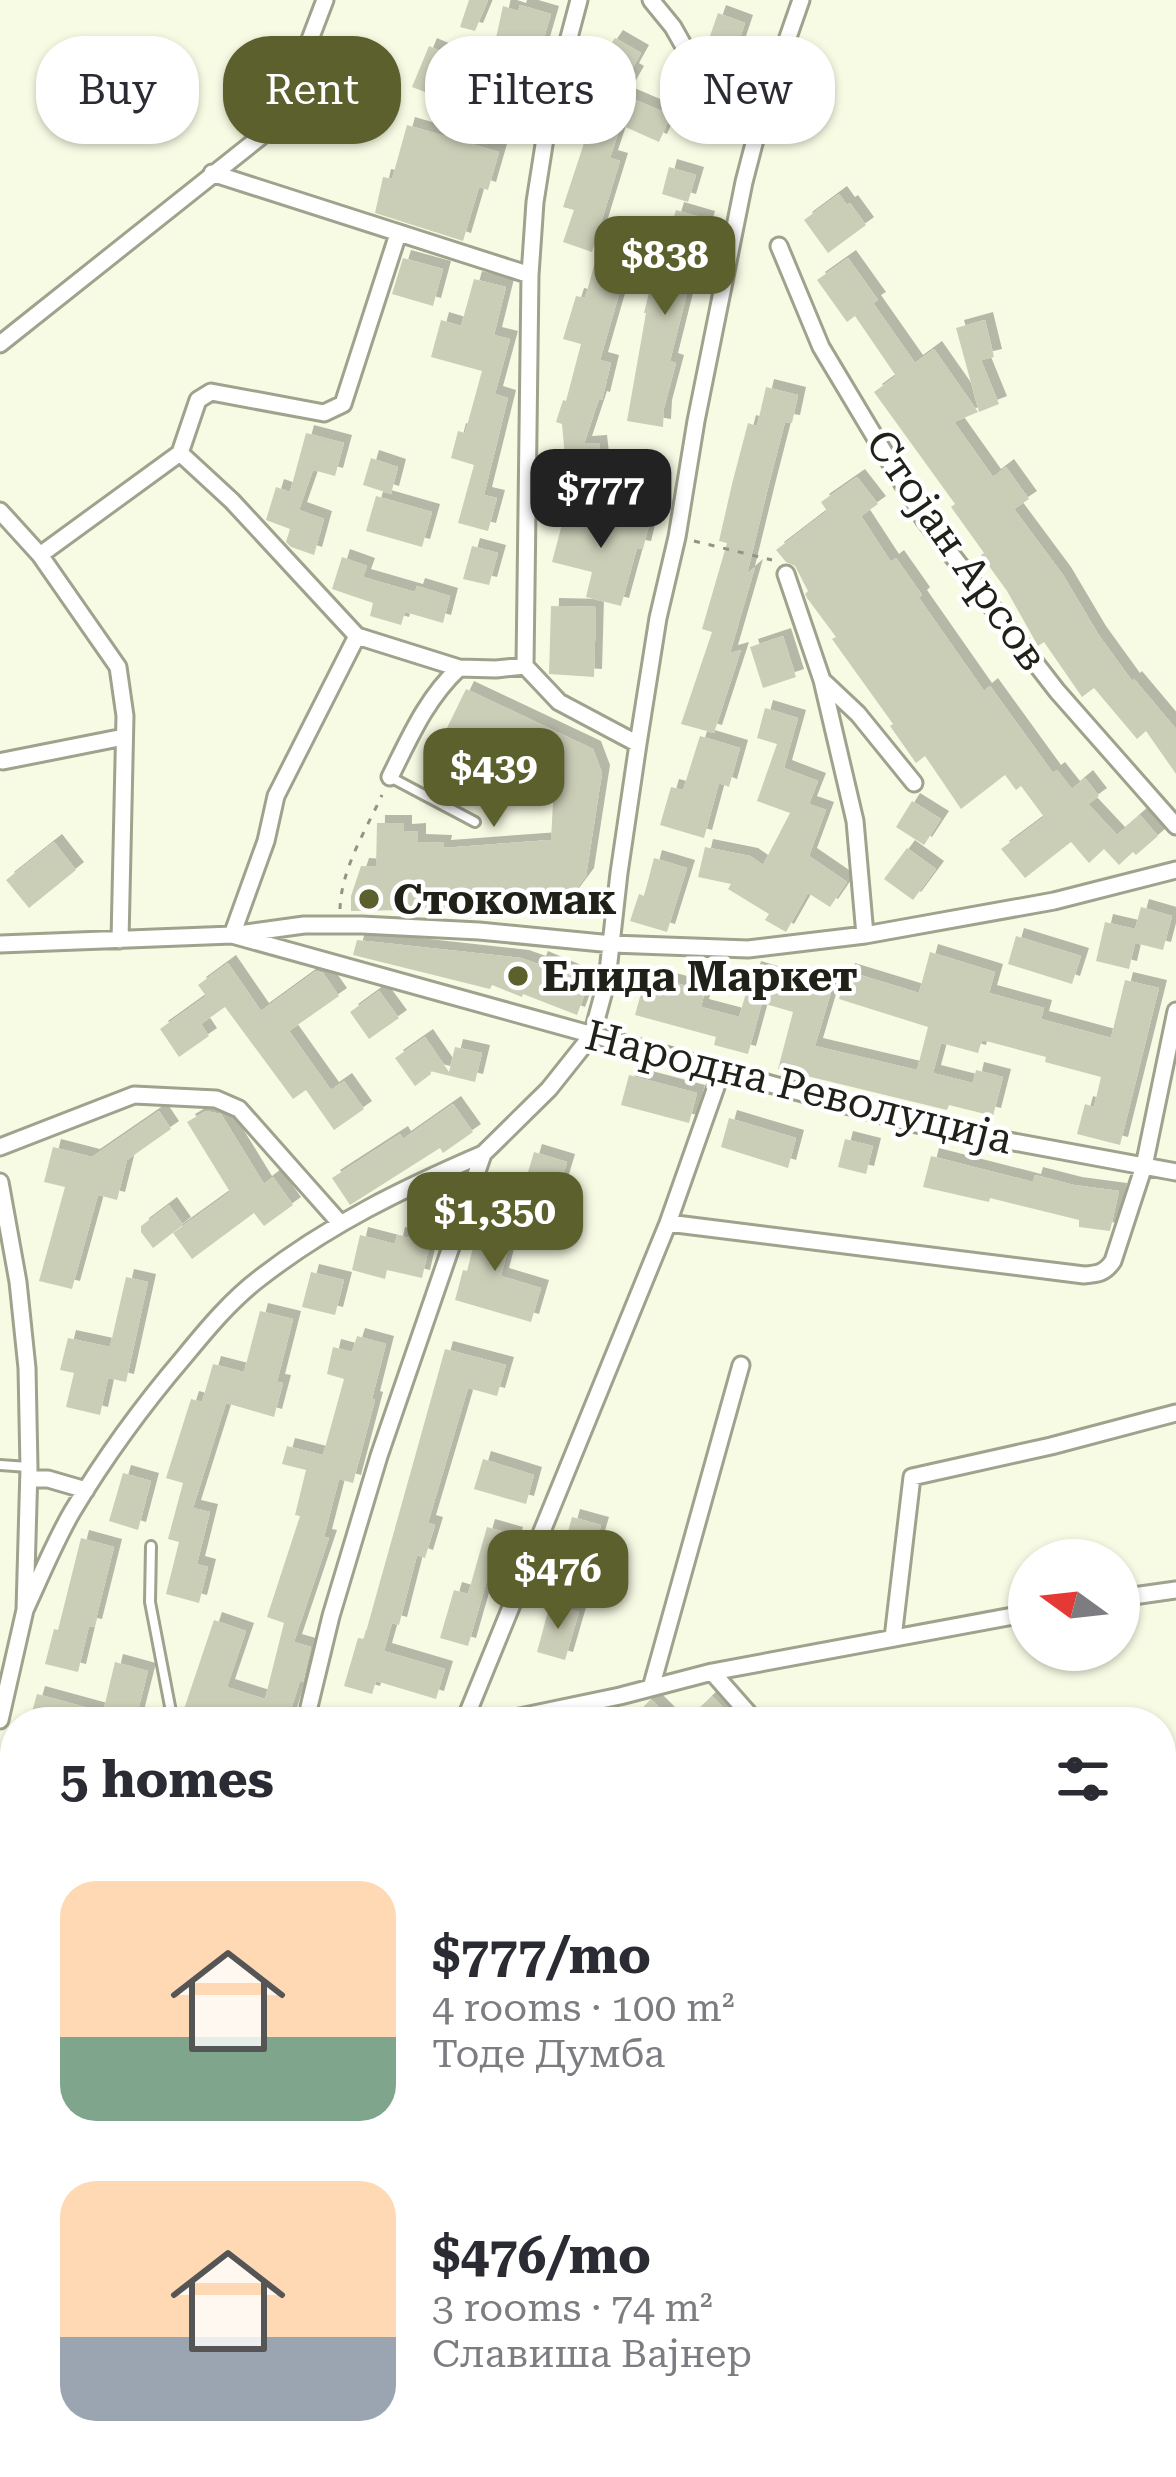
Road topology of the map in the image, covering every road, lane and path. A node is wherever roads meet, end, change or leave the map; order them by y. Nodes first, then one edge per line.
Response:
1 (325, 0) edge
2 (580, 0) edge
3 (651, 0) edge
4 (801, 0) edge
5 (678, 36) edge
6 (788, 36) edge
7 (754, 144) edge
8 (212, 173) junction
9 (398, 234) junction
10 (778, 246) dead end
11 (530, 275) junction
12 (0, 344) edge
13 (180, 453) junction
14 (0, 511) edge
15 (677, 536) junction
16 (40, 555) junction
17 (786, 574) joint
18 (357, 636) junction
19 (525, 667) junction
20 (459, 668) junction
21 (822, 680) junction
22 (124, 737) junction
23 (638, 744) junction
24 (3, 761) edge
25 (390, 777) junction
26 (914, 783) dead end
27 (475, 822) dead end
28 (1176, 826) edge
29 (1176, 870) edge
30 (340, 894) dead end
31 (232, 935) junction
32 (866, 935) junction
33 (121, 940) junction
34 (0, 944) edge
35 (612, 944) junction
36 (1176, 1011) edge
37 (592, 1035) junction
38 (722, 1070) junction
39 (0, 1147) edge
40 (483, 1154) junction
41 (1144, 1166) junction
42 (1176, 1172) edge
43 (0, 1182) edge
44 (340, 1223) junction
45 (668, 1223) junction
46 (741, 1365) dead end
47 (1176, 1412) edge
48 (0, 1465) edge
49 (29, 1473) junction
50 (86, 1490) junction
51 (152, 1546) dead end
52 (1176, 1590) edge
53 (1140, 1595) edge
54 (25, 1610) junction
55 (1008, 1617) edge
56 (893, 1638) junction
57 (712, 1672) junction
58 (651, 1688) junction
59 (3, 1707) edge
60 (170, 1707) edge
61 (309, 1707) edge
62 (470, 1707) edge
63 (564, 1707) edge
64 (743, 1707) edge

1 - 8 street
2 - 11 street
3 - 5 street
4 - 6 street
7 - 15 street
8 - 9 street
8 - 12 street
9 - 11 street
9 - 13 street
10 - 28 street, Стојан Арсов
11 - 19 street
13 - 16 street
13 - 18 street
14 - 16 street
15 - 17 path
15 - 23 street
16 - 22 street
17 - 21 street
18 - 20 street
18 - 31 street
19 - 20 street
19 - 23 street
20 - 25 street
21 - 26 street
21 - 32 street
22 - 24 street
22 - 33 street
23 - 35 street
25 - 27 lane
25 - 30 path
29 - 32 street
31 - 33 street, Народна Револуција
31 - 35 street
31 - 37 street, Народна Револуција
32 - 35 street
33 - 34 street, Народна Револуција
35 - 37 street
36 - 41 street
37 - 38 street, Народна Револуција
37 - 40 street
38 - 41 street, Народна Револуција
38 - 45 street
39 - 44 street
40 - 44 street
40 - 61 street
41 - 42 street, Народна Револуција
41 - 45 street
43 - 49 street
44 - 50 street
45 - 62 street
46 - 58 street
47 - 56 street
48 - 49 lane
49 - 50 street
49 - 54 street
50 - 54 street
51 - 60 lane
52 - 53 street
54 - 59 street
55 - 56 street
56 - 57 street
57 - 58 street
57 - 64 street
58 - 63 street

